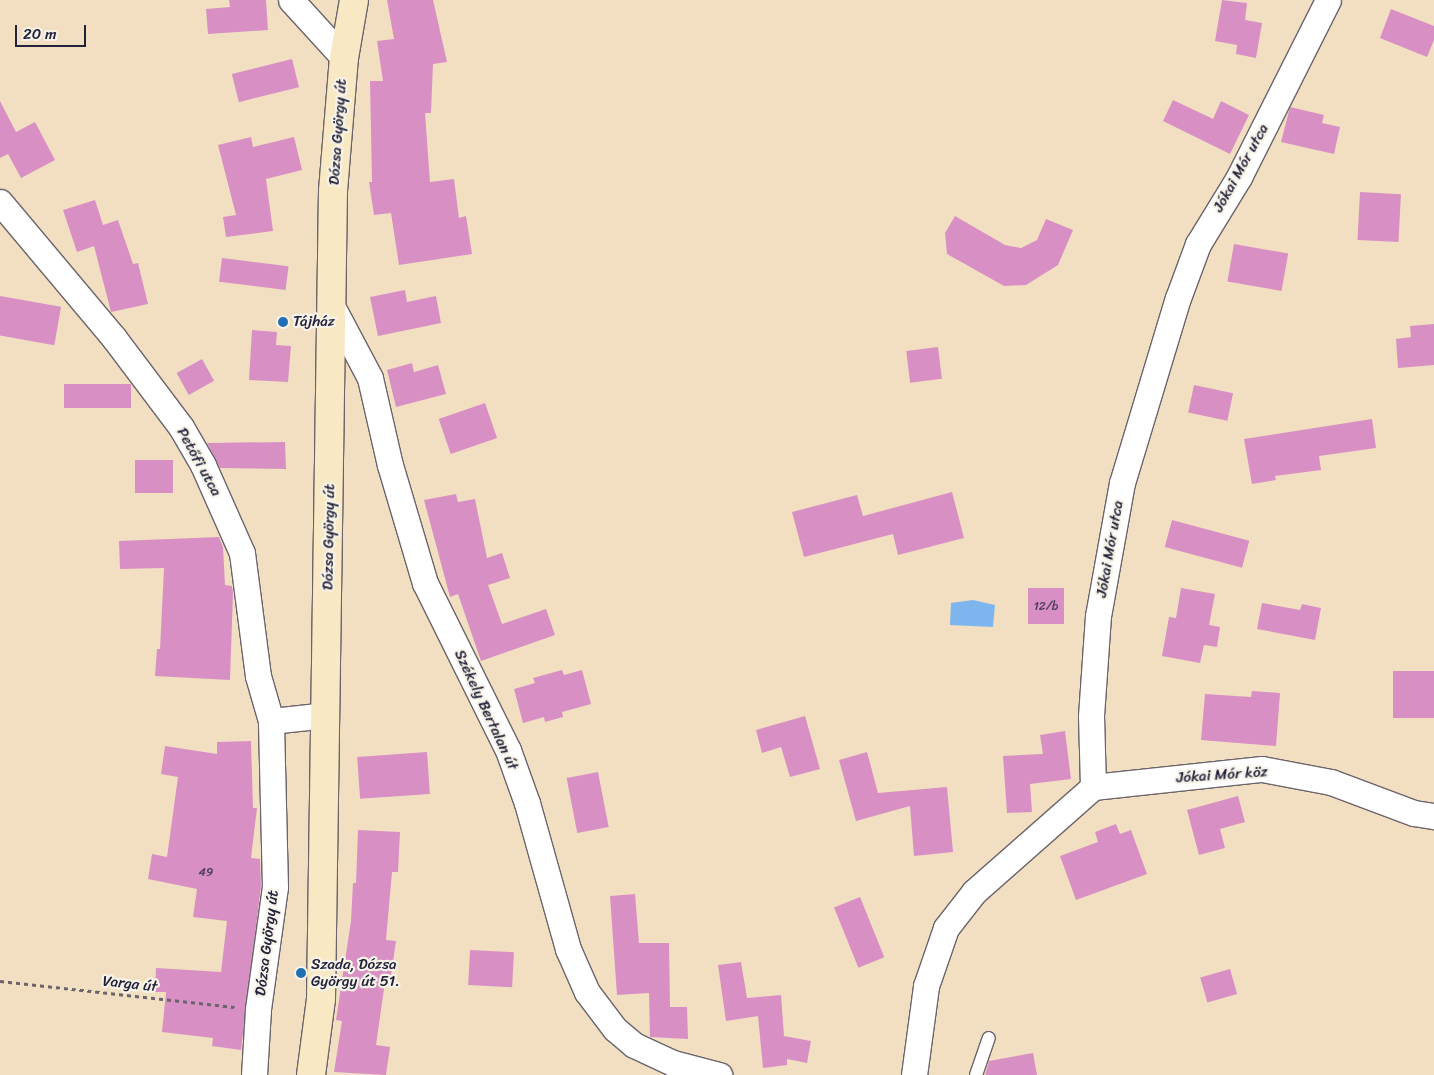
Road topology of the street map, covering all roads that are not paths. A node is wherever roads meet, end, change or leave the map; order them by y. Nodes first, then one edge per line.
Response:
1 (291, 0) edge
2 (354, 0) edge
3 (1328, 0) edge
4 (344, 58) junction
5 (0, 202) edge
6 (333, 308) junction
7 (326, 715) junction
8 (271, 721) junction
9 (1093, 787) junction
10 (1434, 816) edge
11 (989, 1038) dead end
12 (670, 1069) edge
13 (254, 1075) edge
14 (311, 1075) edge
15 (719, 1075) edge
16 (914, 1075) edge
17 (976, 1075) edge

1 - 4 street
2 - 4 main road, Dózsa György út
3 - 9 street, Jókai Mór utca
4 - 6 main road, Dózsa György út
5 - 8 street, Petőfi utca
6 - 7 main road, Dózsa György út
6 - 12 street, Székely Bertalan út
7 - 8 street
7 - 14 main road, Dózsa György út
8 - 13 street, Dózsa György út
9 - 10 street, Jókai Mór köz
9 - 16 street
11 - 17 lane
12 - 15 street, Székely Bertalan út

